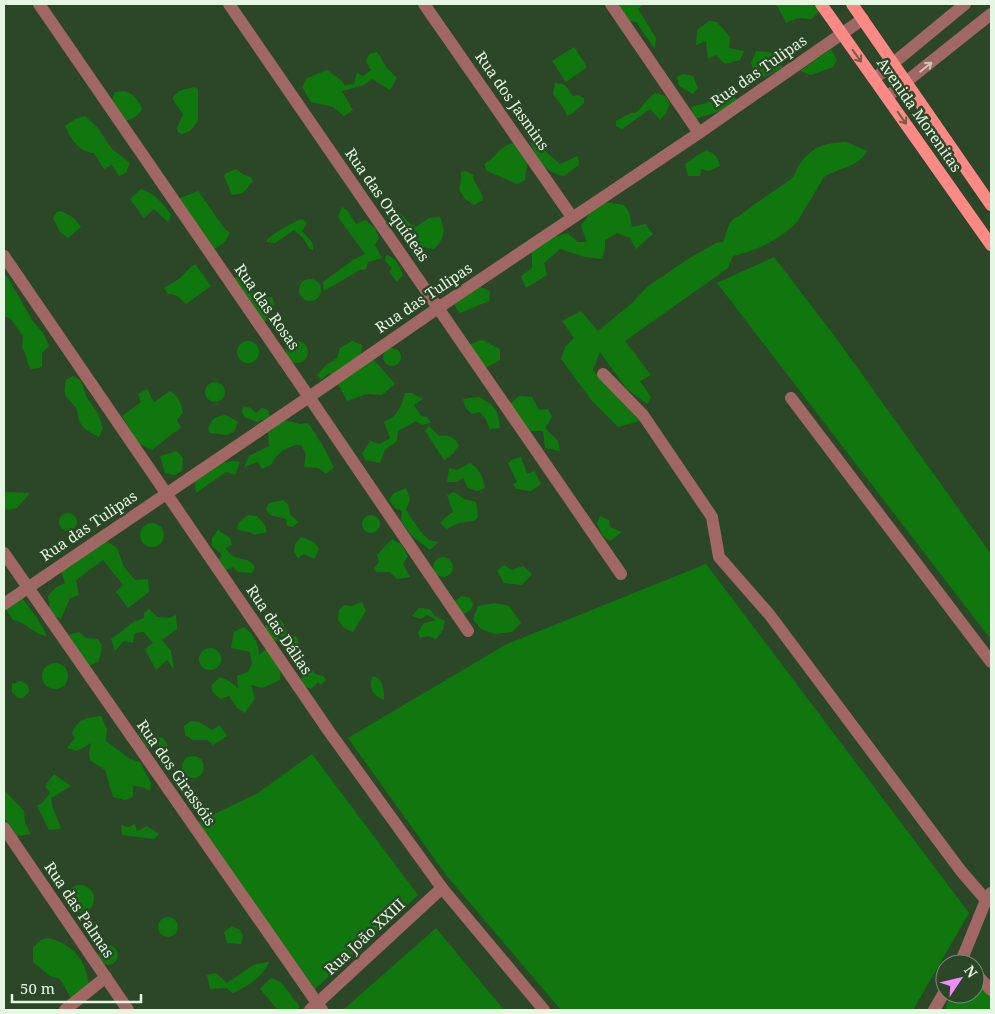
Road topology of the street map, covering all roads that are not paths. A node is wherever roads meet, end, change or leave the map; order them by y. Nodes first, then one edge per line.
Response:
1 (39, 4) edge
2 (228, 4) edge
3 (424, 4) edge
4 (611, 4) edge
5 (821, 4) edge
6 (852, 4) edge
7 (965, 4) edge
8 (991, 14) edge
9 (863, 19) junction
10 (842, 34) junction
11 (894, 62) junction
12 (874, 79) junction
13 (907, 82) junction
14 (887, 97) junction
15 (699, 133) junction
16 (991, 205) edge
17 (572, 217) junction
18 (991, 245) edge
19 (4, 256) edge
20 (438, 308) junction
21 (603, 374) dead end
22 (309, 397) junction
23 (791, 398) dead end
24 (166, 494) junction
25 (4, 553) edge
26 (621, 574) dead end
27 (27, 587) junction
28 (4, 604) edge
29 (468, 631) dead end
30 (991, 662) edge
31 (4, 828) edge
32 (442, 888) junction
33 (989, 896) edge
34 (966, 954) edge
35 (106, 977) junction
36 (316, 1008) edge
37 (65, 1010) edge
38 (128, 1010) edge
39 (544, 1010) edge

1 - 22 street, Rua das Rosas
2 - 20 street, Rua das Orquídeas
3 - 17 street, Rua dos Jasmins
4 - 15 street
5 - 10 main road, Avenida Morenitas
6 - 9 main road, Avenida Morenitas
7 - 11 street
13 -> 8 street
9 - 10 street, Rua das Tulipas
9 - 11 main road, Avenida Morenitas
10 -> 12 main road, Avenida Morenitas
10 - 15 street, Rua das Tulipas
11 - 12 street
11 - 13 main road, Avenida Morenitas
12 - 14 main road, Avenida Morenitas
13 - 14 street
13 - 16 main road, Avenida Morenitas
14 -> 18 main road, Avenida Morenitas
15 - 17 street, Rua das Tulipas
17 - 20 street, Rua das Tulipas
19 - 24 street, Rua das Dálias
20 - 22 street, Rua das Tulipas
20 - 26 street, Rua das Orquídeas
21 - 33 street
22 - 24 street, Rua das Tulipas
22 - 29 street, Rua das Rosas
23 - 30 street
24 - 27 street, Rua das Tulipas
24 - 32 street, Rua das Dálias
25 - 27 street, Rua dos Girassóis
27 - 28 street, Rua das Tulipas
27 - 36 street, Rua dos Girassóis
31 - 35 street, Rua das Palmas
32 - 36 street, Rua João XXIII
32 - 39 street, Rua das Dálias
33 - 34 street
35 - 37 street
35 - 38 street, Rua das Palmas

